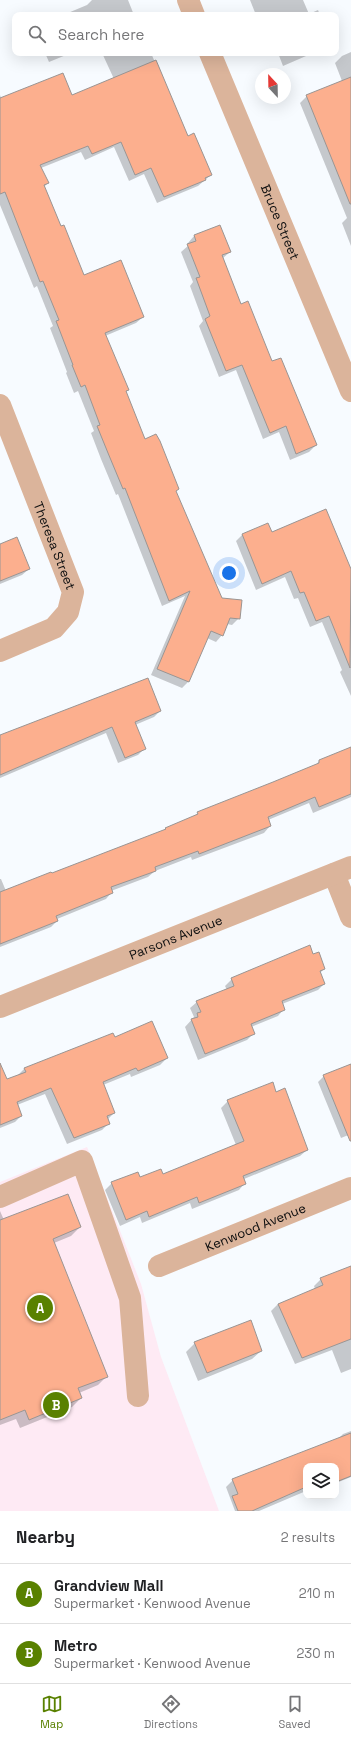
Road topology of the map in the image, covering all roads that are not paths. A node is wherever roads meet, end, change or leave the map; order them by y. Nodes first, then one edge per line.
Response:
1 (188, 0) edge
2 (193, 12) edge
3 (211, 56) edge
4 (351, 391) edge
5 (0, 405) edge
6 (0, 650) edge
7 (343, 871) edge
8 (351, 917) edge
9 (0, 1007) edge
10 (351, 1188) edge
11 (0, 1196) edge
12 (159, 1266) dead end
13 (138, 1396) dead end

1 - 2 street
3 - 4 street, Bruce Street
5 - 6 street, Theresa Street
7 - 8 street
7 - 9 street, Parsons Avenue
10 - 12 street, Kenwood Avenue
11 - 13 street

